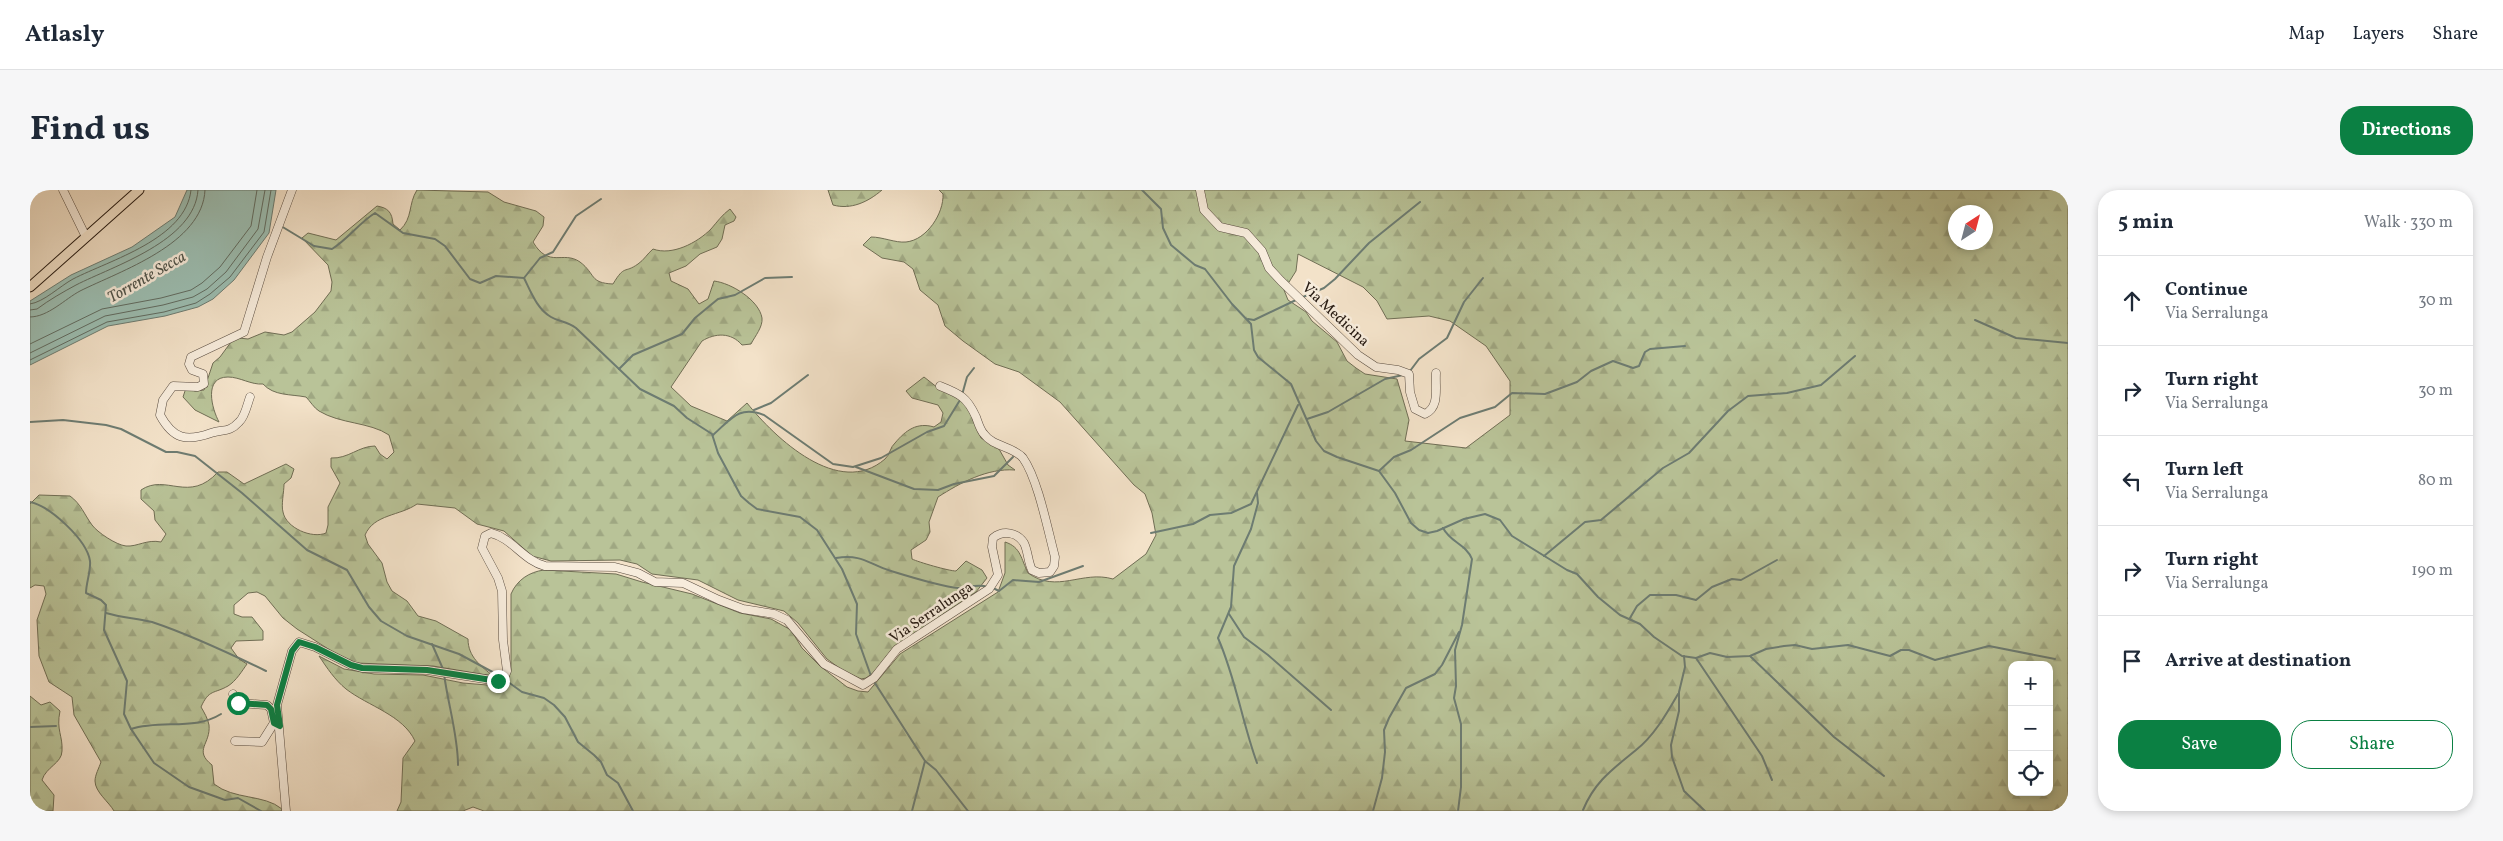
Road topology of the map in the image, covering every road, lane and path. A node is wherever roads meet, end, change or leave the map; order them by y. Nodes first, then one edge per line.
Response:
1 (63, 190) edge
2 (140, 190) edge
3 (292, 190) edge
4 (1200, 190) edge
5 (86, 237) junction
6 (30, 286) edge
7 (1436, 373) dead end
8 (940, 386) dead end
9 (250, 397) dead end
10 (233, 694) dead end
11 (277, 724) junction
12 (235, 742) dead end
13 (286, 811) edge

1 - 5 street
2 - 5 main road
3 - 9 street
4 - 7 street, Via Medicina
5 - 6 main road
8 - 11 street, Via Serralunga
10 - 11 street
11 - 12 street
11 - 13 street, Via Serralunga

